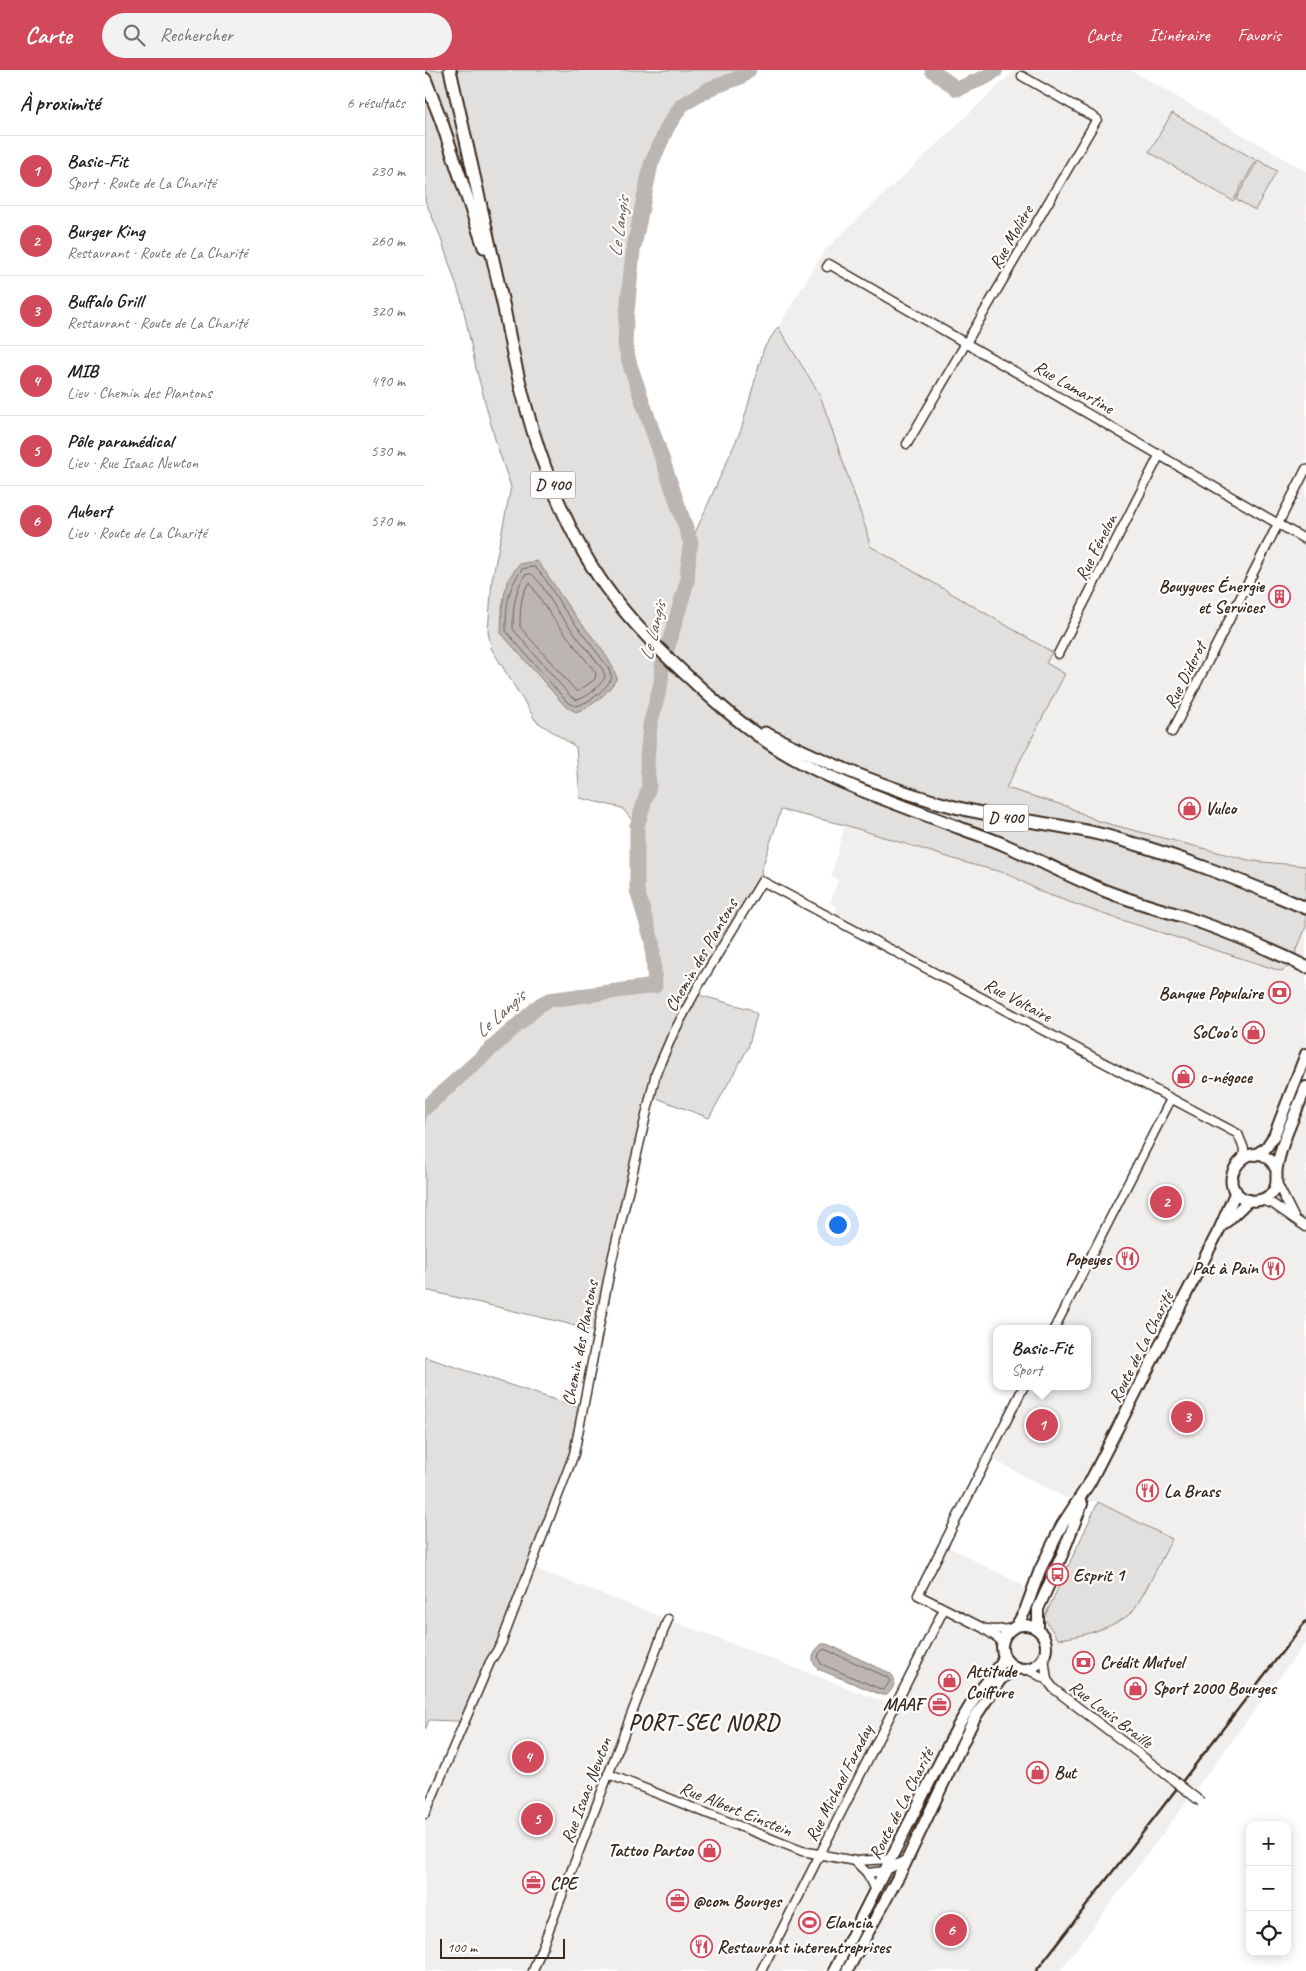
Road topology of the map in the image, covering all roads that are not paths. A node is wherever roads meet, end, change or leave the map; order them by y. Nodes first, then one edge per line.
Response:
1 (450, 70) edge
2 (1022, 76) dead end
3 (425, 79) edge
4 (827, 268) dead end
5 (505, 308) junction
6 (966, 344) junction
7 (907, 444) dead end
8 (1160, 454) junction
9 (1306, 469) edge
10 (1279, 524) junction
11 (1306, 540) edge
12 (1058, 654) dead end
13 (741, 722) junction
14 (1172, 732) dead end
15 (762, 881) joint
16 (1306, 908) edge
17 (1306, 967) edge
18 (1306, 1054) edge
19 (1306, 1087) edge
20 (1171, 1099) junction
21 (1255, 1155) junction
22 (1243, 1158) junction
23 (1276, 1169) junction
24 (1277, 1183) junction
25 (1236, 1191) junction
26 (1249, 1200) junction
27 (1260, 1200) junction
28 (1295, 1219) junction
29 (1306, 1227) edge
30 (1221, 1228) junction
31 (1056, 1325) edge
32 (1022, 1390) edge
33 (1090, 1482) junction
34 (944, 1609) junction
35 (668, 1619) dead end
36 (1014, 1627) junction
37 (983, 1628) junction
38 (1038, 1628) junction
39 (1002, 1641) junction
40 (1004, 1656) junction
41 (1044, 1657) junction
42 (1015, 1667) junction
43 (1027, 1669) junction
44 (1047, 1680) junction
45 (608, 1774) junction
46 (1201, 1802) dead end
47 (425, 1814) edge
48 (820, 1855) junction
49 (908, 1858) junction
50 (855, 1861) junction
51 (889, 1866) junction
52 (867, 1872) junction
53 (875, 1891) junction
54 (533, 1971) edge
55 (761, 1971) edge
56 (834, 1971) edge
57 (843, 1971) edge
58 (847, 1971) edge

1 - 5 highway, D 400
2 - 6 street, Rue Molière
3 - 5 highway, D 400
4 - 6 street, Rue Lamartine
5 - 13 highway, D 400
6 - 7 street, Rue Molière
6 - 8 street, Rue Lamartine
8 - 10 street, Rue Lamartine
8 - 12 street, Rue Fénelon
9 - 10 street, Rue Diderot
10 - 11 street, Rue Lamartine
10 - 14 street, Rue Diderot
13 - 16 highway, D 400
13 - 17 highway, D 400
15 - 20 street, Rue Voltaire
15 - 47 street, Chemin des Plantons
18 - 21 main road
19 - 23 main road
20 - 22 street, Rue Voltaire
20 - 31 street
21 - 22 main road
21 - 23 main road
22 - 25 main road
23 - 24 main road
24 - 27 main road
24 - 28 street
25 - 26 main road
25 - 30 main road, Route de La Charité
26 - 27 main road
26 - 30 main road, Route de La Charité
27 - 28 street
28 - 29 street
30 - 33 main road, Route de La Charité
32 - 34 street
33 - 36 main road, Route de La Charité
33 - 38 main road, Route de La Charité
34 - 37 street
34 - 48 street, Rue Michael Faraday
35 - 45 street, Rue Isaac Newton
36 - 37 street
36 - 38 main road
36 - 39 main road
37 - 39 street
38 - 41 main road
39 - 40 main road
40 - 42 main road
40 - 51 main road, Route de La Charité
41 - 43 main road
41 - 44 street, Rue Louis Braille
42 - 43 main road
42 - 49 main road, Route de La Charité
43 - 44 street, Rue Louis Braille
44 - 46 street, Rue Louis Braille, bridge
45 - 48 street, Rue Albert Einstein
45 - 54 street, Rue Isaac Newton
48 - 50 street, Rue Albert Einstein
48 - 55 street, Rue Michael Faraday
49 - 51 street, Rue Albert Einstein
49 - 58 main road, Route de La Charité
50 - 51 street, Rue Albert Einstein
50 - 52 street
51 - 52 street, Rue Albert Einstein
51 - 53 main road, Route de La Charité
51 - 57 main road
52 - 53 street
53 - 56 main road, Route de La Charité

